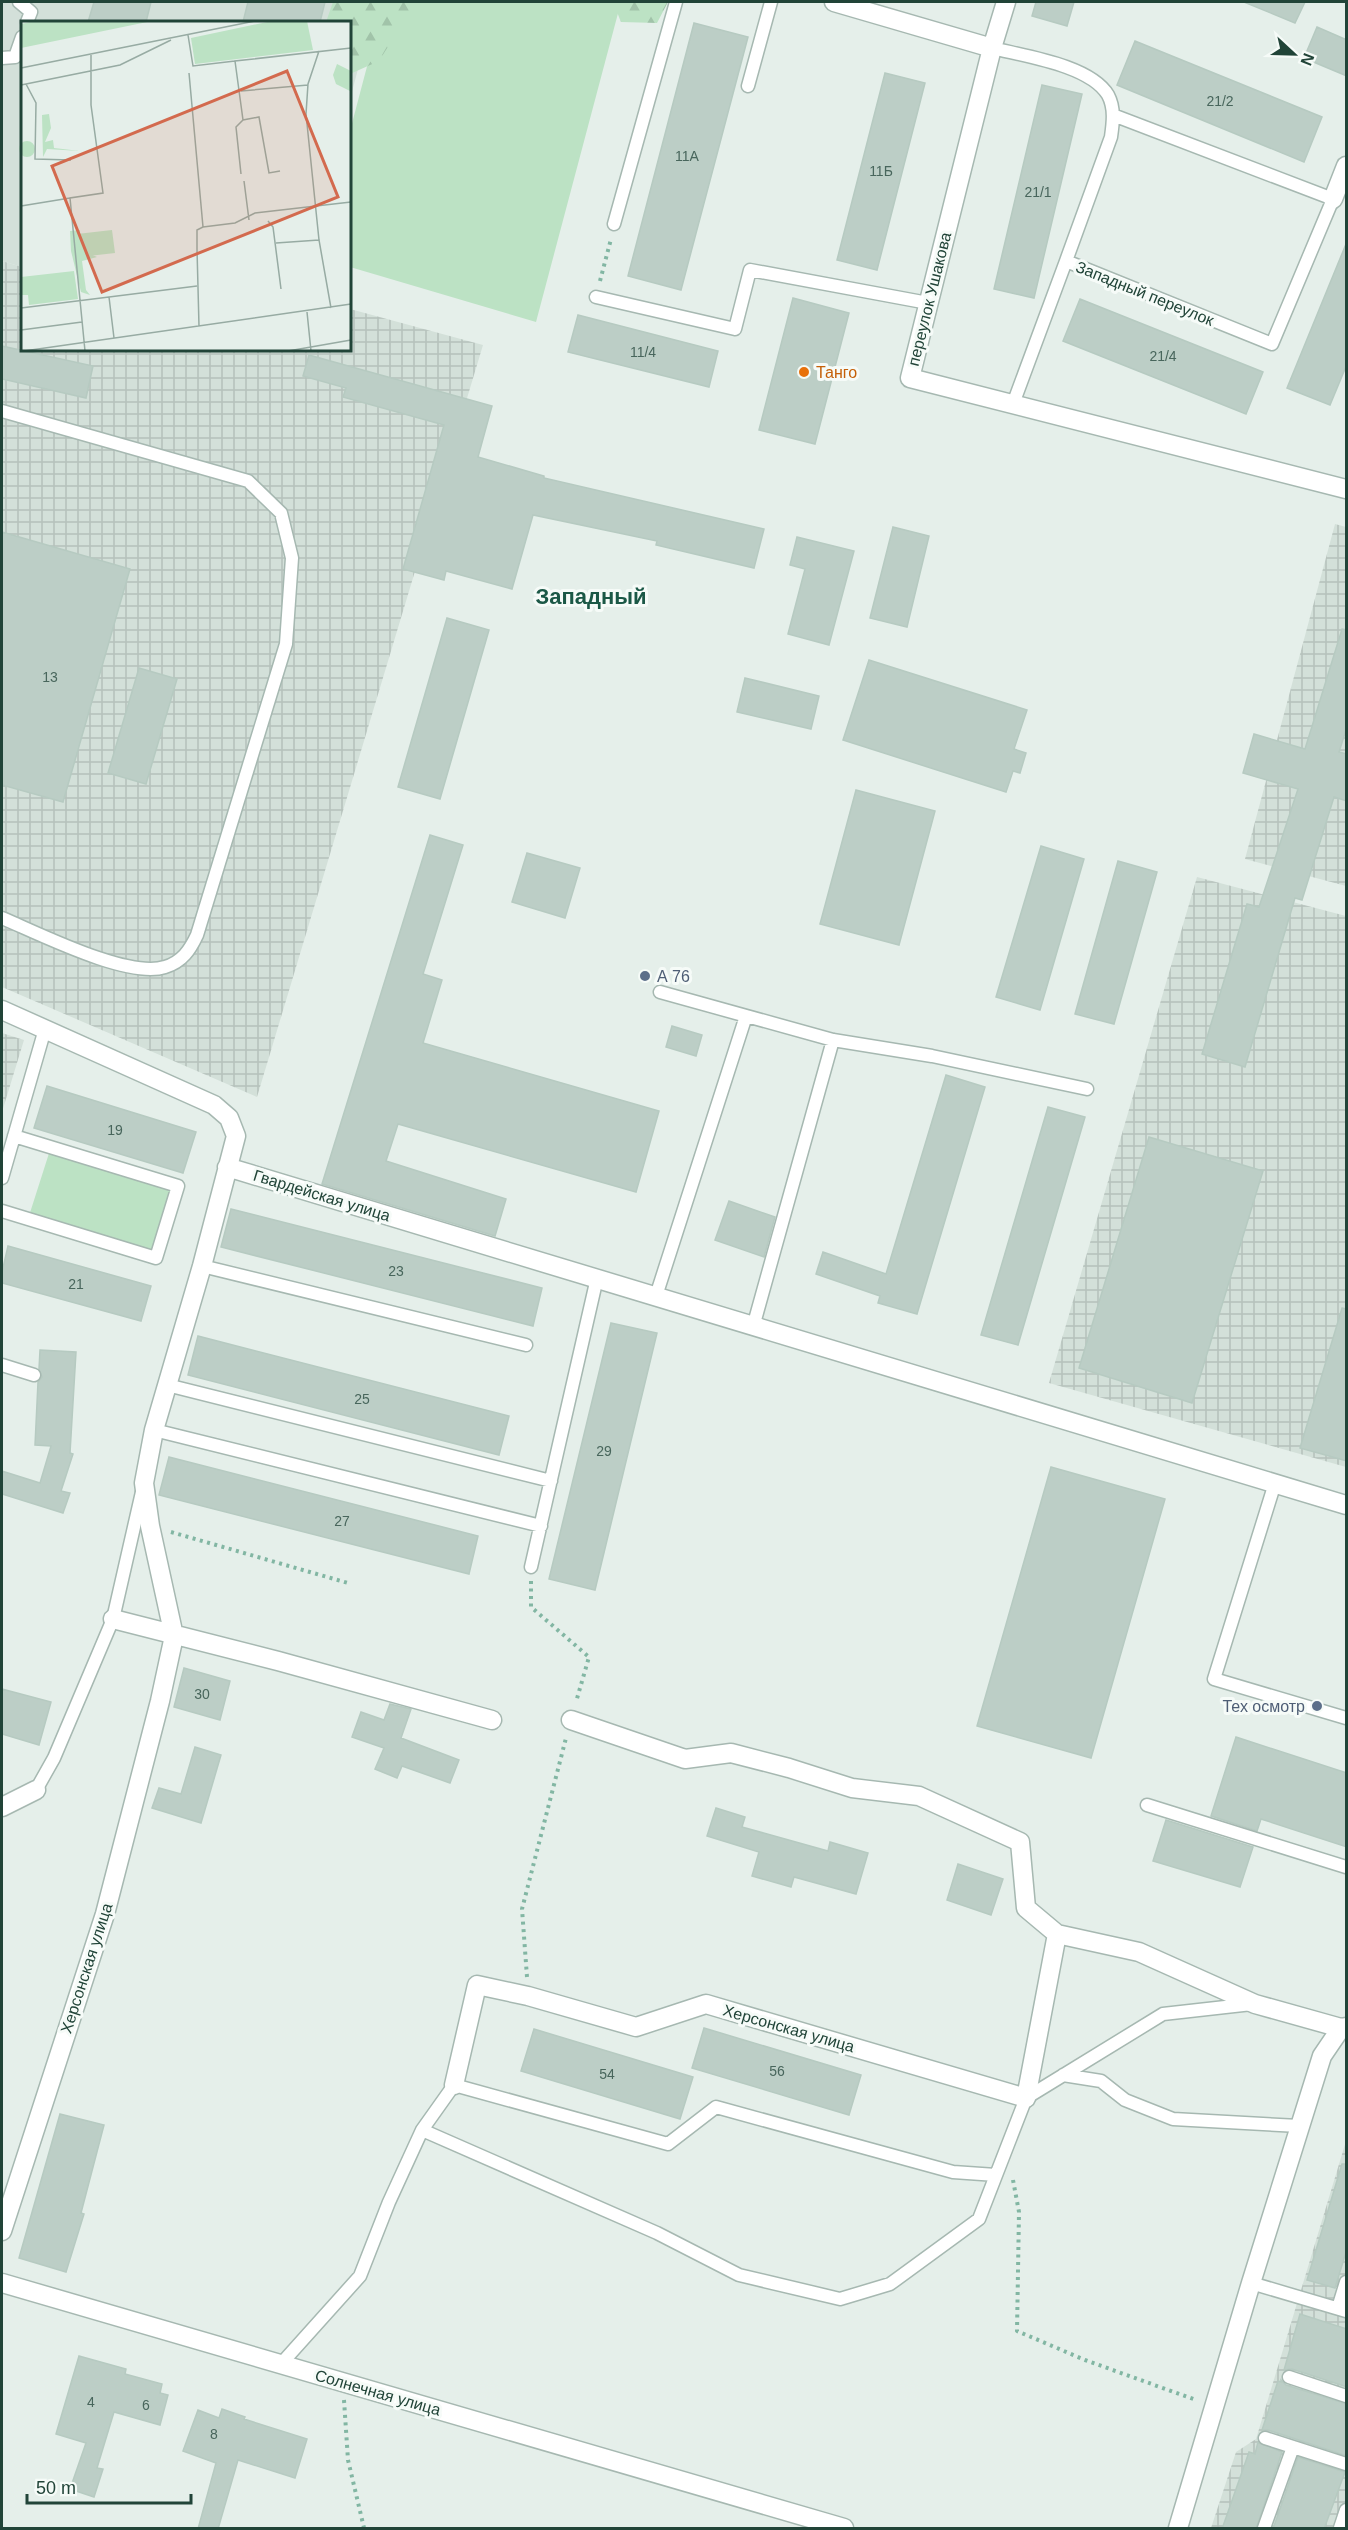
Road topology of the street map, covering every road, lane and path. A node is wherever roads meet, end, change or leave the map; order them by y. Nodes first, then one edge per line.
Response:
1 (19, 2) edge
2 (676, 2) edge
3 (771, 2) edge
4 (834, 2) edge
5 (1006, 2) edge
6 (27, 21) edge
7 (21, 40) edge
8 (992, 48) junction
9 (2, 58) edge
10 (748, 86) dead end
11 (1113, 115) junction
12 (1347, 166) edge
13 (1333, 199) junction
14 (614, 224) joint
15 (1066, 261) junction
16 (596, 297) joint
17 (928, 303) junction
18 (1013, 404) junction
19 (2, 411) edge
20 (1347, 489) edge
21 (2, 918) edge
22 (660, 992) dead end
23 (2, 1010) edge
24 (746, 1016) junction
25 (45, 1029) junction
26 (833, 1040) junction
27 (1087, 1089) dead end
28 (14, 1136) junction
29 (228, 1167) junction
30 (2, 1178) edge
31 (2, 1211) edge
32 (202, 1266) junction
33 (597, 1278) junction
34 (656, 1296) junction
35 (753, 1327) junction
36 (526, 1345) dead end
37 (2, 1365) edge
38 (34, 1375) dead end
39 (167, 1385) junction
40 (154, 1430) junction
41 (551, 1481) junction
42 (144, 1483) junction
43 (1275, 1483) junction
44 (1347, 1505) edge
45 (150, 1526) junction
46 (541, 1526) junction
47 (531, 1567) joint
48 (348, 1583) dead end
49 (113, 1619) junction
50 (174, 1636) junction
51 (1347, 1718) edge
52 (492, 1720) dead end
53 (571, 1720) junction
54 (36, 1790) joint
55 (1147, 1805) dead end
56 (2, 1807) edge
57 (1347, 1867) edge
58 (1057, 1934) junction
59 (528, 1996) junction
60 (1255, 2004) junction
61 (1344, 2027) edge
62 (1063, 2076) junction
63 (454, 2085) junction
64 (1026, 2098) junction
65 (1299, 2126) junction
66 (422, 2130) junction
67 (996, 2175) junction
68 (1013, 2179) dead end
69 (2, 2231) edge
70 (1347, 2282) edge
71 (2, 2283) edge
72 (1251, 2283) junction
73 (1342, 2310) edge
74 (281, 2364) junction
75 (1289, 2378) dead end
76 (342, 2382) junction
77 (1347, 2396) edge
78 (1214, 2406) junction
79 (1265, 2438) dead end
80 (1293, 2447) junction
81 (1347, 2464) edge
82 (1347, 2510) edge
83 (364, 2529) edge
84 (844, 2529) edge
85 (1178, 2529) edge
86 (1264, 2529) edge
87 (1340, 2529) edge

1 - 6 lane
2 - 14 lane
3 - 10 lane
4 - 8 street
5 - 8 street
7 - 9 lane
8 - 11 lane
8 - 17 street, переулок Ушакова
11 - 13 lane
11 - 15 lane, Западный переулок
12 - 13 street, Западный переулок
13 - 15 lane, Западный переулок
14 - 16 path
15 - 18 lane
16 - 17 lane
17 - 18 street, переулок Ушакова
18 - 20 street, переулок Ушакова
19 - 21 lane
22 - 24 lane
23 - 25 street
24 - 26 lane
24 - 34 lane
25 - 28 lane
25 - 29 street
26 - 27 lane
26 - 35 lane
28 - 30 lane
28 - 31 lane
29 - 32 street
29 - 33 street, Гвардейская улица
32 - 36 lane
32 - 39 street
33 - 34 street, Гвардейская улица
33 - 41 lane
34 - 35 street, Гвардейская улица
35 - 43 street, Гвардейская улица
37 - 38 lane
39 - 40 street
39 - 41 lane
40 - 42 street
40 - 46 lane
41 - 46 lane
42 - 45 street
42 - 49 lane
43 - 44 street, Гвардейская улица
43 - 51 lane
45 - 48 path
45 - 50 street
46 - 47 lane
47 - 53 path
49 - 50 street
49 - 54 lane
50 - 52 street
50 - 69 street, Херсонская улица
53 - 58 street
53 - 59 path
54 - 56 street
55 - 57 lane
58 - 60 street
58 - 64 street
59 - 63 street, Херсонская улица
59 - 64 street, Херсонская улица
60 - 61 street
60 - 62 lane
61 - 65 street
62 - 64 lane
62 - 65 lane
63 - 66 lane
63 - 67 lane
64 - 67 lane
65 - 72 street
66 - 67 lane
66 - 74 lane
68 - 78 path
70 - 73 lane
71 - 74 street, Солнечная улица
72 - 73 lane
72 - 78 street
74 - 76 street, Солнечная улица
75 - 77 lane
76 - 83 path
76 - 84 street, Солнечная улица
78 - 85 street
79 - 80 lane
80 - 81 lane
80 - 86 lane
82 - 87 lane

